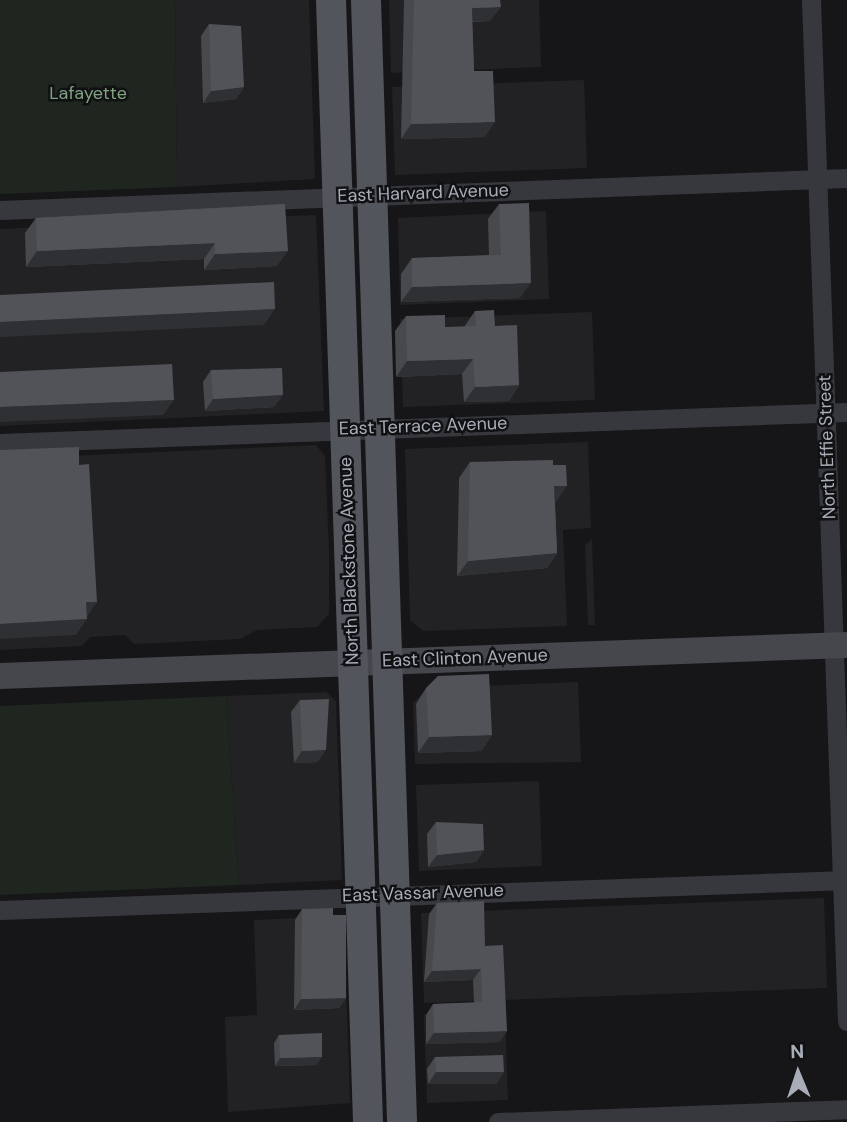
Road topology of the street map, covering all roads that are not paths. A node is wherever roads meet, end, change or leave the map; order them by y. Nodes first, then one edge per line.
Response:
1 (331, 0) edge
2 (366, 0) edge
3 (811, 0) edge
4 (847, 178) edge
5 (818, 179) junction
6 (372, 195) junction
7 (339, 196) junction
8 (0, 210) edge
9 (826, 412) junction
10 (847, 412) edge
11 (378, 427) junction
12 (344, 428) junction
13 (0, 443) edge
14 (841, 645) edge
15 (386, 660) junction
16 (352, 661) junction
17 (0, 676) edge
18 (844, 880) edge
19 (394, 893) junction
20 (360, 895) junction
21 (0, 911) edge
22 (847, 1021) edge
23 (847, 1109) edge
24 (369, 1122) edge
25 (402, 1122) edge
26 (498, 1122) edge

1 - 7 main road, North Blackstone Avenue
2 - 6 main road, North Blackstone Avenue
3 - 5 street, North Effie Street
4 - 5 street, East Harvard Avenue
5 - 6 street, East Harvard Avenue
5 - 9 street, North Effie Street
6 - 7 street, East Harvard Avenue
6 - 11 main road, North Blackstone Avenue
7 - 8 street, East Harvard Avenue
7 - 12 main road, North Blackstone Avenue
9 - 10 street, East Terrace Avenue
9 - 11 street, East Terrace Avenue
9 - 14 street, North Effie Street
11 - 12 street, East Terrace Avenue
11 - 15 main road, North Blackstone Avenue
12 - 13 street, East Terrace Avenue
12 - 16 main road, North Blackstone Avenue
14 - 15 main road, East Clinton Avenue
14 - 18 street, North Effie Street
15 - 16 main road, East Clinton Avenue
15 - 19 main road, North Blackstone Avenue
16 - 17 main road, East Clinton Avenue
16 - 20 main road, North Blackstone Avenue
18 - 19 street, East Vassar Avenue
18 - 22 street, North Effie Street
19 - 20 street, East Vassar Avenue
19 - 25 main road, North Blackstone Avenue
20 - 21 street, East Vassar Avenue
20 - 24 main road, North Blackstone Avenue
23 - 26 street

